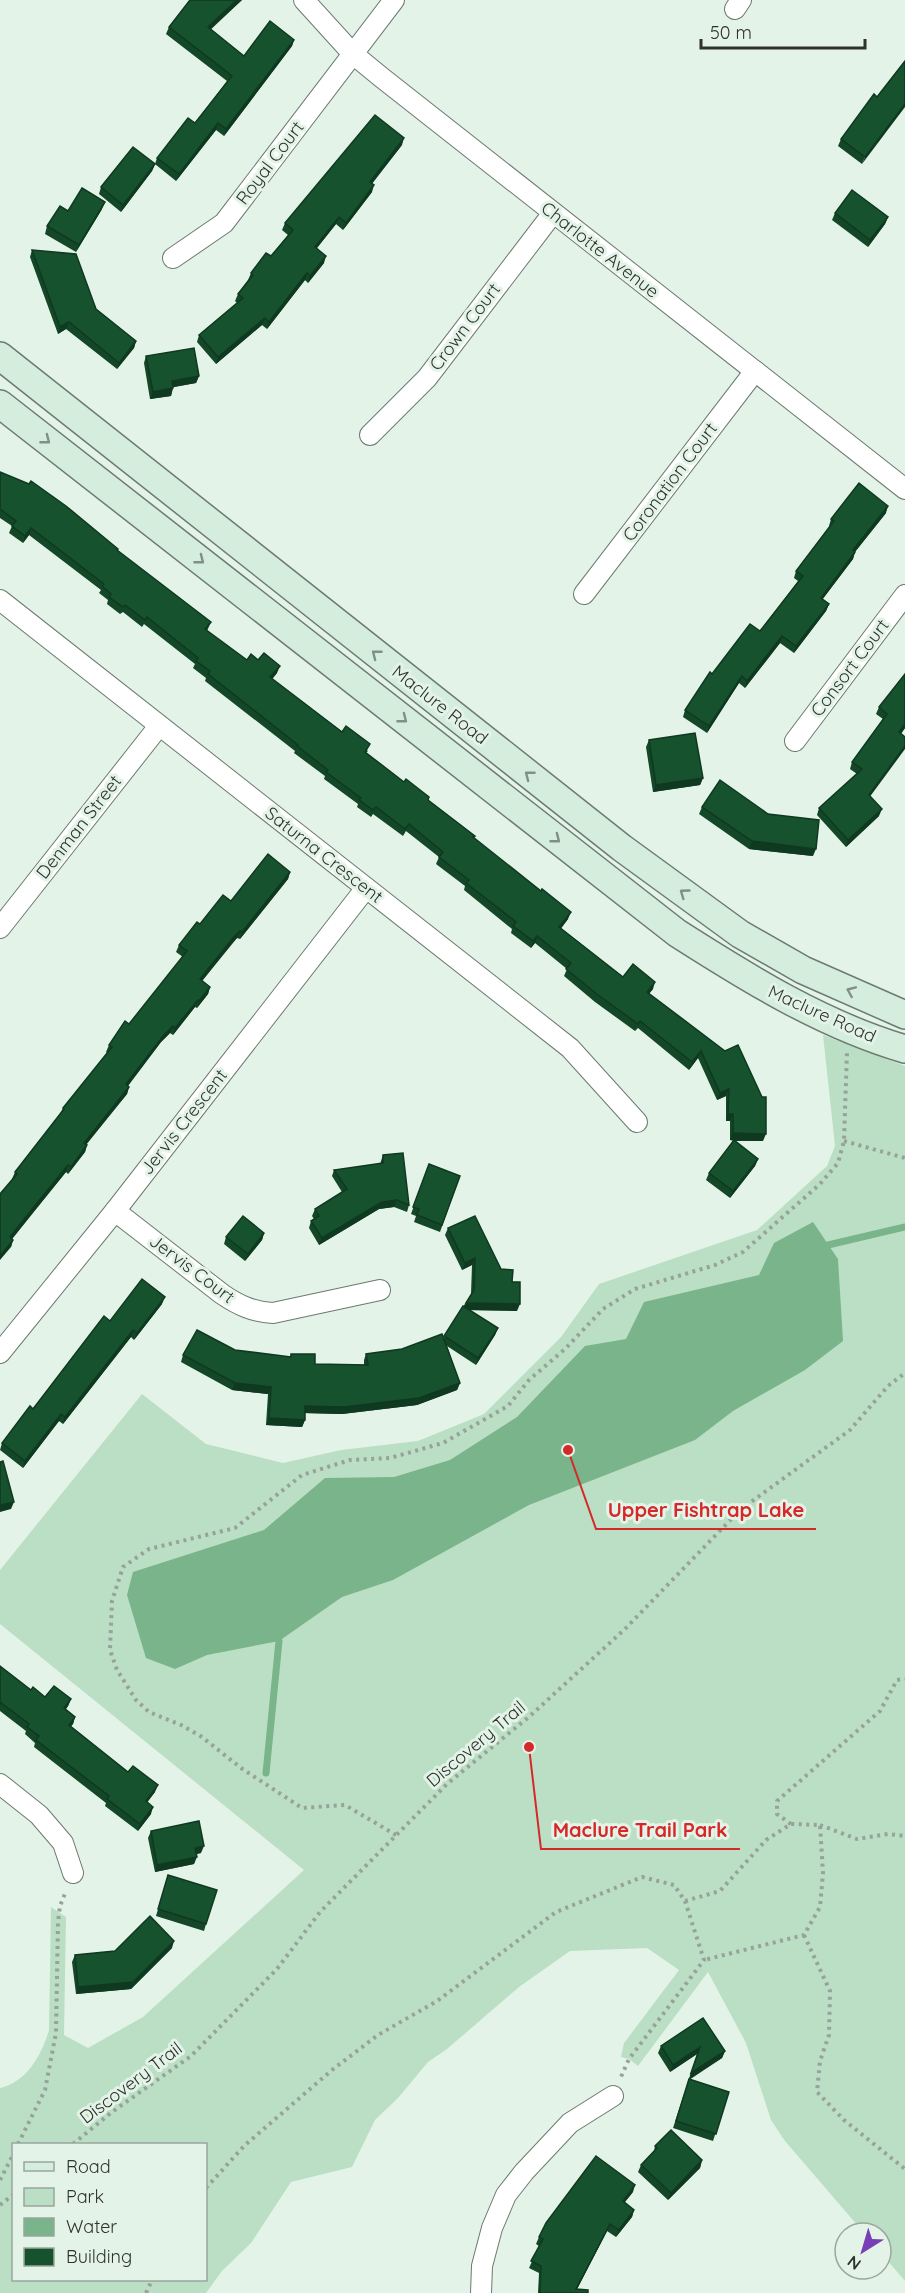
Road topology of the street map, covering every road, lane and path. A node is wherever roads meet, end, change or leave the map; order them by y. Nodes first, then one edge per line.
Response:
1 (304, 0) edge
2 (394, 0) edge
3 (353, 54) junction
4 (553, 213) junction
5 (173, 258) dead end
6 (0, 356) edge
7 (755, 371) junction
8 (0, 404) edge
9 (370, 435) dead end
10 (905, 489) edge
11 (584, 594) dead end
12 (905, 595) edge
13 (0, 600) edge
14 (159, 726) junction
15 (795, 741) dead end
16 (366, 888) junction
17 (0, 928) edge
18 (905, 1015) edge
19 (847, 1027) junction
20 (905, 1049) edge
21 (637, 1122) dead end
22 (844, 1141) junction
23 (905, 1158) edge
24 (115, 1210) junction
25 (380, 1290) dead end
26 (0, 1353) edge
27 (905, 1373) edge
28 (905, 1680) edge
29 (0, 1784) edge
30 (791, 1824) junction
31 (820, 1825) junction
32 (396, 1835) junction
33 (905, 1836) edge
34 (72, 1873) joint
35 (685, 1901) junction
36 (804, 1935) junction
37 (704, 1960) junction
38 (613, 2097) joint
39 (19, 2143) edge
40 (75, 2143) edge
41 (12, 2157) edge
42 (905, 2169) edge
43 (0, 2180) edge
44 (207, 2187) edge
45 (12, 2196) edge
46 (0, 2205) edge
47 (481, 2293) edge

1 - 3 street, Charlotte Avenue
2 - 3 street, Royal Court
3 - 4 street, Charlotte Avenue
3 - 5 street, Royal Court
4 - 7 street, Charlotte Avenue
4 - 9 street, Crown Court
18 -> 6 main road, Maclure Road
7 - 10 street, Charlotte Avenue
7 - 11 street, Coronation Court
8 -> 19 main road, Maclure Road
12 - 15 street, Consort Court
13 - 14 street, Saturna Crescent
14 - 16 street, Saturna Crescent
14 - 17 street, Denman Street
16 - 21 street, Saturna Crescent
16 - 24 street, Jervis Crescent
19 - 20 main road, Maclure Road
19 - 22 path
22 - 23 path
22 - 32 path
24 - 25 street, Jervis Court
24 - 26 street, Jervis Crescent
27 - 32 path, Discovery Trail
28 - 30 path
29 - 34 street
30 - 31 path
30 - 35 path
31 - 33 path
31 - 36 path
32 - 40 path, Discovery Trail
34 - 39 path
35 - 37 path
35 - 44 path
36 - 37 path
36 - 42 path
37 - 38 path
38 - 47 street
41 - 43 path
45 - 46 path

